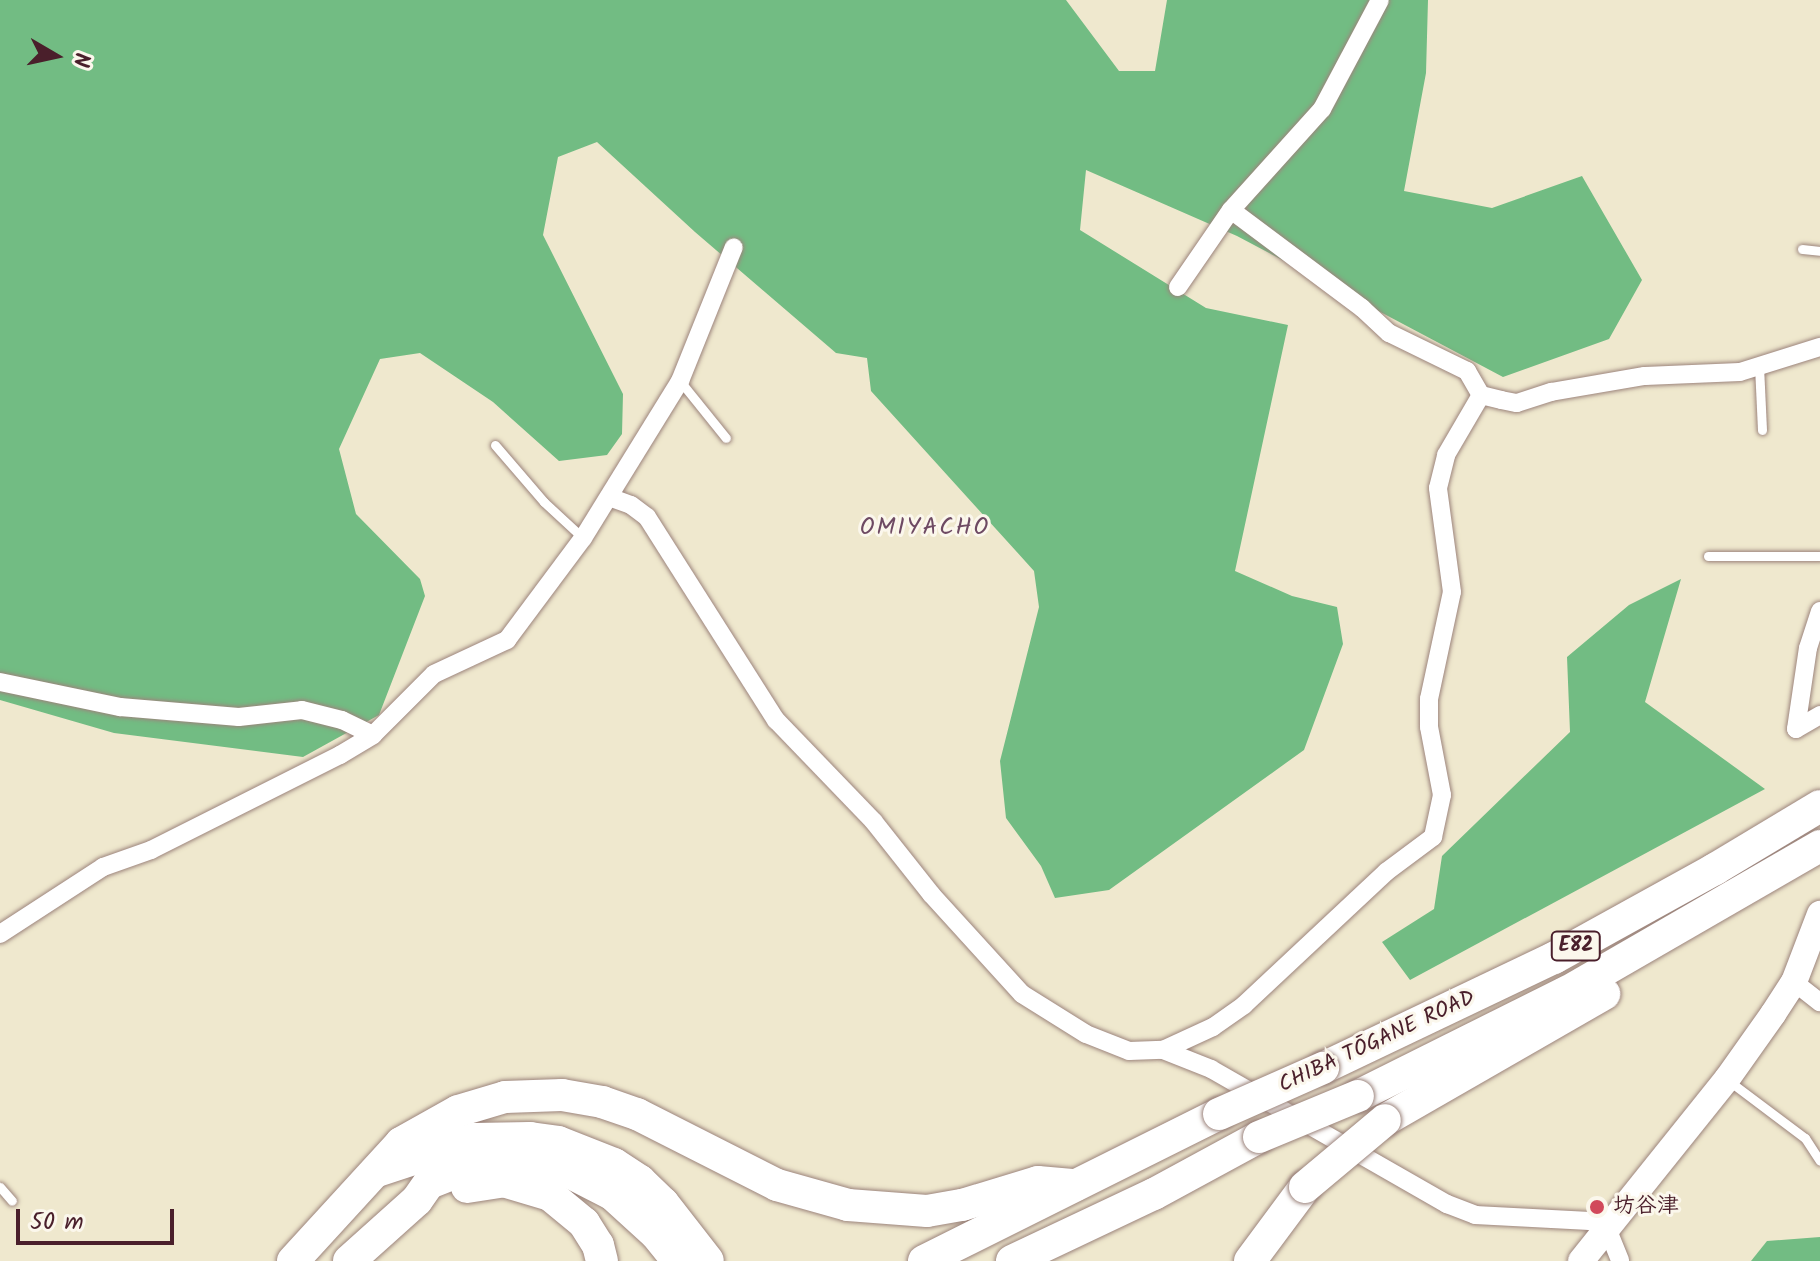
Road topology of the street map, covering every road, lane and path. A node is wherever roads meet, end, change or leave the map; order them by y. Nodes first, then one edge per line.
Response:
1 (1380, 0) edge
2 (1231, 210) junction
3 (734, 247) dead end
4 (1802, 249) dead end
5 (1820, 251) edge
6 (1178, 287) dead end
7 (1820, 347) edge
8 (1759, 366) junction
9 (680, 381) junction
10 (1481, 395) junction
11 (1762, 430) dead end
12 (726, 438) dead end
13 (495, 445) dead end
14 (609, 497) junction
15 (583, 538) junction
16 (1708, 556) dead end
17 (1820, 556) edge
18 (1820, 611) edge
19 (0, 682) edge
20 (1820, 715) edge
21 (373, 735) junction
22 (1820, 806) edge
23 (1820, 846) edge
24 (1820, 859) edge
25 (1819, 918) edge
26 (0, 934) edge
27 (1794, 982) junction
28 (1820, 1002) edge
29 (1163, 1050) junction
30 (1727, 1079) junction
31 (1820, 1161) edge
32 (373, 1172) junction
33 (1075, 1185) junction
34 (0, 1187) edge
35 (417, 1200) junction
36 (12, 1201) dead end
37 (1607, 1228) junction
38 (293, 1261) edge
39 (349, 1261) edge
40 (602, 1261) edge
41 (678, 1261) edge
42 (708, 1261) edge
43 (924, 1261) edge
44 (1012, 1261) edge
45 (1250, 1261) edge
46 (1581, 1261) edge
47 (1620, 1261) edge

1 - 2 street
2 - 6 street
2 - 10 street
3 - 9 street
4 - 5 lane
7 - 8 street
8 - 10 street
8 - 11 lane
9 - 12 lane
9 - 14 street
10 - 29 street
13 - 15 lane
14 - 15 street
14 - 29 street
15 - 21 street
16 - 17 lane
18 - 20 street
19 - 21 street
21 - 26 street
22 - 33 highway, CHIBA TŌGANE ROAD / E82, bridge
23 - 44 highway, CHIBA TŌGANE ROAD / E82, bridge
24 - 45 highway, bridge
25 - 27 street
27 - 28 street
27 - 30 street
29 - 37 street
30 - 31 lane
30 - 37 street
32 - 33 highway
32 - 38 highway
32 - 42 highway
33 - 43 highway, CHIBA TŌGANE ROAD / E82
34 - 36 lane
35 - 39 highway
35 - 40 highway
35 - 41 highway
37 - 46 street
37 - 47 street

